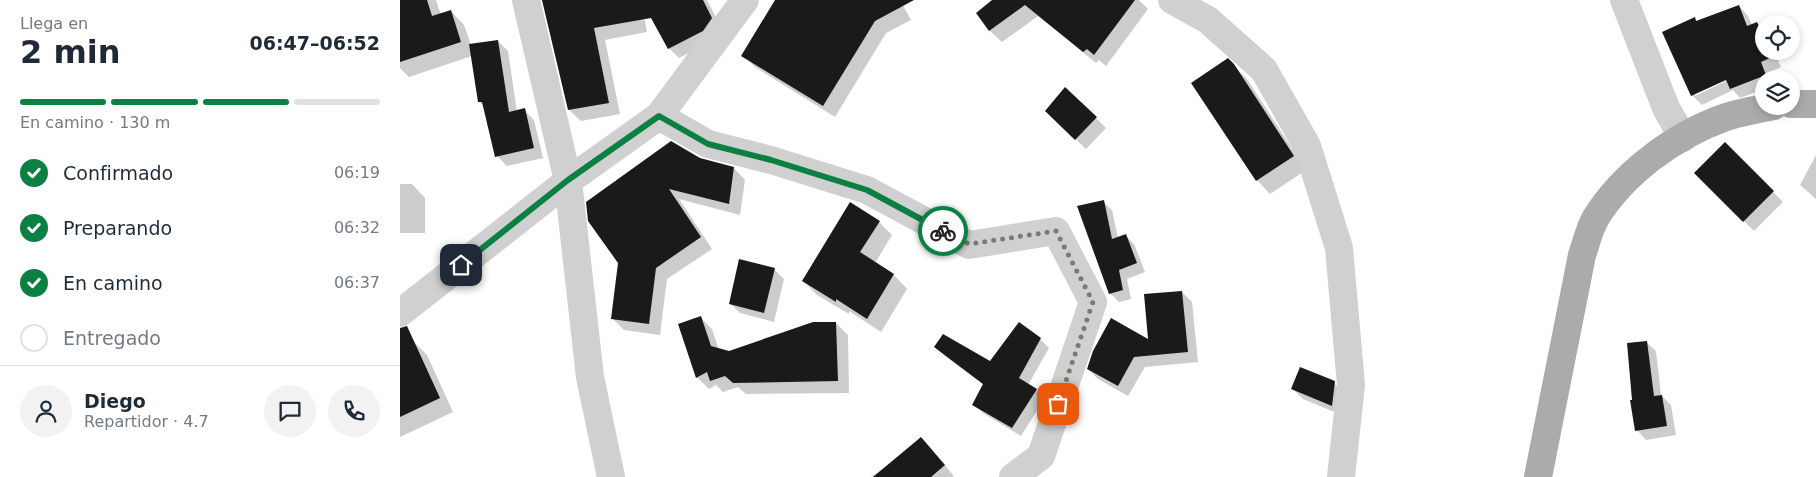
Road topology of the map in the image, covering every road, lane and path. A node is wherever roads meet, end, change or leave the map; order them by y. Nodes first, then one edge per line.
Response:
1 (526, 0) edge
2 (745, 0) edge
3 (1172, 0) edge
4 (1624, 0) edge
5 (1800, 104) edge
6 (1816, 104) edge
7 (1755, 110) edge
8 (659, 116) junction
9 (1683, 138) junction
10 (568, 180) junction
11 (400, 313) edge
12 (611, 477) edge
13 (1013, 477) edge
14 (1341, 477) edge
15 (1538, 477) edge

1 - 10 street
2 - 8 street
3 - 14 street
4 - 9 street
5 - 6 main road
7 - 9 main road
8 - 10 street
8 - 13 street
9 - 15 main road
10 - 11 street
10 - 12 street

